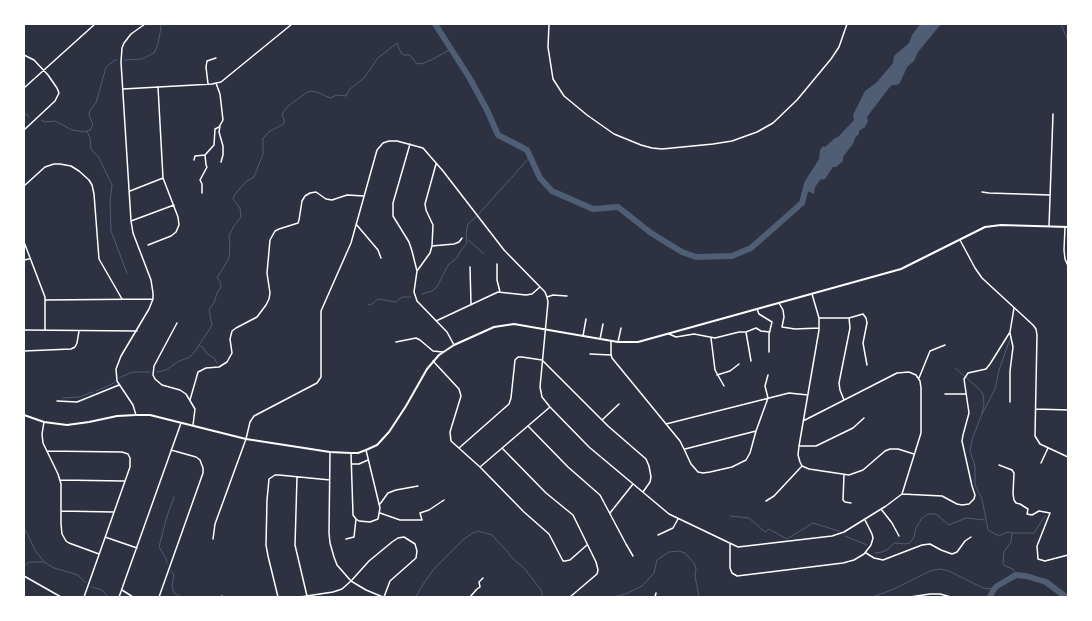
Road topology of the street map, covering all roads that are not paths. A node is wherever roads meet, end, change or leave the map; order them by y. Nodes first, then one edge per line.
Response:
1 (95, 24) edge
2 (145, 24) edge
3 (292, 24) edge
4 (549, 24) edge
5 (848, 24) edge
6 (24, 55) edge
7 (216, 58) dead end
8 (43, 70) junction
9 (216, 83) junction
10 (208, 84) junction
11 (158, 87) junction
12 (24, 88) edge
13 (123, 89) junction
14 (1053, 114) dead end
15 (220, 126) junction
16 (24, 130) edge
17 (410, 144) junction
18 (206, 155) junction
19 (194, 160) dead end
20 (221, 162) dead end
21 (436, 164) junction
22 (163, 178) junction
23 (24, 186) edge
24 (129, 191) junction
25 (982, 192) dead end
26 (202, 193) dead end
27 (1050, 195) junction
28 (364, 196) junction
29 (174, 205) junction
30 (131, 220) junction
31 (356, 224) junction
32 (1049, 226) junction
33 (1065, 227) junction
34 (1068, 227) edge
35 (462, 238) dead end
36 (960, 240) junction
37 (24, 242) edge
38 (148, 245) dead end
39 (432, 246) junction
40 (381, 258) dead end
41 (29, 259) junction
42 (1065, 259) junction
43 (1068, 259) edge
44 (24, 260) edge
45 (497, 264) dead end
46 (1068, 266) edge
47 (470, 267) dead end
48 (417, 272) junction
49 (540, 287) junction
50 (500, 292) junction
51 (812, 294) junction
52 (547, 296) junction
53 (567, 296) dead end
54 (153, 299) junction
55 (45, 300) junction
56 (122, 300) junction
57 (779, 303) junction
58 (471, 304) junction
59 (1014, 308) junction
60 (757, 309) junction
61 (819, 318) junction
62 (849, 318) junction
63 (586, 319) dead end
64 (436, 321) junction
65 (177, 323) dead end
66 (603, 324) dead end
67 (621, 328) dead end
68 (820, 328) junction
69 (545, 329) junction
70 (24, 330) edge
71 (45, 330) junction
72 (79, 331) junction
73 (137, 331) junction
74 (746, 332) junction
75 (770, 332) junction
76 (1010, 332) junction
77 (669, 334) junction
78 (583, 336) junction
79 (711, 338) junction
80 (600, 339) junction
81 (611, 341) junction
82 (396, 342) dead end
83 (618, 342) junction
84 (454, 345) junction
85 (945, 345) dead end
86 (24, 351) edge
87 (443, 352) junction
88 (769, 352) dead end
89 (590, 354) dead end
90 (611, 355) junction
91 (542, 360) junction
92 (433, 361) junction
93 (751, 361) dead end
94 (739, 364) dead end
95 (867, 365) dead end
96 (717, 375) junction
97 (768, 375) dead end
98 (919, 378) junction
99 (119, 385) junction
100 (724, 386) dead end
101 (945, 394) dead end
102 (966, 394) junction
103 (808, 395) junction
104 (768, 398) junction
105 (190, 400) junction
106 (844, 400) junction
107 (57, 401) dead end
108 (1010, 402) dead end
109 (619, 404) dead end
110 (550, 407) junction
111 (1036, 409) junction
112 (1068, 410) edge
113 (24, 415) edge
114 (136, 415) junction
115 (864, 418) dead end
116 (602, 420) junction
117 (803, 421) junction
118 (44, 422) junction
119 (181, 423) junction
120 (666, 424) junction
121 (193, 426) junction
122 (528, 426) junction
123 (756, 431) junction
124 (246, 439) junction
125 (799, 446) junction
126 (459, 448) junction
127 (502, 448) junction
128 (1048, 448) junction
129 (684, 449) junction
130 (171, 450) junction
131 (366, 450) junction
132 (47, 452) junction
133 (330, 452) junction
134 (350, 454) junction
135 (914, 454) junction
136 (1068, 457) edge
137 (369, 460) junction
138 (1041, 463) dead end
139 (351, 464) junction
140 (999, 465) dead end
141 (802, 466) junction
142 (480, 467) junction
143 (844, 475) junction
144 (297, 477) junction
145 (60, 480) junction
146 (330, 480) junction
147 (124, 481) junction
148 (633, 484) junction
149 (418, 486) dead end
150 (644, 492) junction
151 (902, 494) junction
152 (444, 500) dead end
153 (766, 501) dead end
154 (380, 504) junction
155 (851, 504) dead end
156 (881, 509) junction
157 (61, 511) junction
158 (113, 512) junction
159 (380, 513) junction
160 (610, 513) junction
161 (678, 518) junction
162 (356, 519) junction
163 (865, 520) junction
164 (658, 534) dead end
165 (899, 536) dead end
166 (105, 537) junction
167 (971, 537) dead end
168 (213, 539) dead end
169 (346, 539) dead end
170 (1068, 541) edge
171 (730, 544) junction
172 (587, 545) junction
173 (137, 548) junction
174 (1068, 548) edge
175 (866, 553) junction
176 (99, 554) junction
177 (1068, 555) edge
178 (633, 556) dead end
179 (24, 576) edge
180 (483, 578) dead end
181 (351, 581) junction
182 (122, 590) junction
183 (656, 593) dead end
184 (306, 596) junction
185 (62, 597) edge
186 (84, 597) edge
187 (119, 597) edge
188 (133, 597) edge
189 (159, 597) edge
190 (278, 597) edge
191 (300, 597) edge
192 (384, 597) edge
193 (470, 597) edge
194 (570, 597) edge
195 (655, 597) edge
196 (910, 597) edge
197 (950, 597) edge

1 - 8 street
2 - 13 street
3 - 9 street
4 - 5 street
6 - 8 street
7 - 10 street
8 - 12 street
8 - 16 street
9 - 10 street
9 - 15 street
10 - 11 street
11 - 13 street
11 - 22 street
13 - 24 street
14 - 27 street
15 - 18 street
15 - 20 street
17 - 21 street
17 - 28 street
17 - 48 street
18 - 19 street
18 - 26 street
21 - 39 street
21 - 49 street
22 - 24 street
22 - 29 street
23 - 56 street
24 - 30 street
25 - 27 street
27 - 32 street
28 - 31 street
28 - 105 street
29 - 30 street
29 - 38 street
30 - 54 street
31 - 40 street
31 - 124 street
32 - 33 street
32 - 36 street
33 - 34 street
33 - 42 street
35 - 39 street
36 - 51 street
36 - 59 street
37 - 41 street
39 - 48 street
41 - 44 street
41 - 55 street
42 - 43 street
42 - 46 street
45 - 50 street
47 - 58 street
48 - 64 street
49 - 50 street
49 - 52 street
50 - 58 street
51 - 57 street
51 - 61 street
52 - 53 street
52 - 69 street
54 - 56 street
54 - 73 street
55 - 56 street
55 - 71 street
57 - 60 street
57 - 68 street
58 - 64 street
59 - 76 street
59 - 111 street
60 - 75 street
60 - 77 street
61 - 62 street
61 - 68 street
62 - 95 street
62 - 106 street
63 - 78 street
64 - 84 street
65 - 105 street
66 - 80 street
67 - 83 street
68 - 103 street
69 - 78 street
69 - 84 street
69 - 91 street
70 - 71 street
71 - 72 street
72 - 73 street
72 - 86 street
73 - 99 street
74 - 75 street
74 - 79 street
74 - 93 street
75 - 88 street
76 - 102 street
76 - 108 street
77 - 79 street
77 - 83 street
78 - 80 street
79 - 96 street
80 - 81 street
81 - 83 street
81 - 90 street
82 - 87 street
84 - 87 street
85 - 98 street
87 - 92 street
89 - 90 street
90 - 120 street
91 - 110 street
91 - 116 street
91 - 126 street
92 - 126 street
92 - 131 street
94 - 96 street
96 - 100 street
97 - 104 street
98 - 106 street
98 - 135 street
99 - 107 street
99 - 114 street
101 - 102 street
102 - 151 street
103 - 104 street
103 - 117 street
104 - 120 street
104 - 123 street
105 - 121 street
106 - 117 street
109 - 116 street
110 - 122 street
110 - 148 street
111 - 112 street
111 - 128 street
113 - 118 street
114 - 118 street
114 - 119 street
115 - 125 street
116 - 150 street
117 - 125 street
118 - 132 street
119 - 121 street
119 - 130 street
120 - 129 street
121 - 124 street
122 - 127 street
122 - 160 street
123 - 129 street
123 - 129 street
124 - 133 street
124 - 168 street
125 - 141 street
126 - 142 street
127 - 142 street
127 - 172 street
128 - 136 street
128 - 138 street
130 - 173 street
130 - 189 street
131 - 134 street
131 - 137 street
132 - 145 street
132 - 147 street
133 - 134 street
133 - 146 street
134 - 139 street
135 - 143 street
135 - 151 street
137 - 139 street
137 - 154 street
139 - 162 street
140 - 177 street
141 - 143 street
141 - 153 street
142 - 172 street
143 - 155 street
144 - 146 street
144 - 184 street
144 - 190 street
145 - 147 street
145 - 157 street
146 - 181 street
147 - 158 street
148 - 150 street
148 - 160 street
149 - 154 street
150 - 161 street
151 - 156 street
152 - 159 street
154 - 159 street
156 - 163 street
156 - 165 street
157 - 158 street
157 - 176 street
158 - 166 street
159 - 162 street
160 - 178 street
161 - 164 street
161 - 171 street
162 - 169 street
163 - 171 street
163 - 175 street
166 - 173 street
166 - 176 street
167 - 175 street
170 - 174 street
171 - 175 street
172 - 194 street
173 - 182 street
176 - 186 street
179 - 185 street
180 - 193 street
181 - 184 street
181 - 192 street
181 - 192 street
182 - 187 street
182 - 188 street
183 - 195 street
184 - 191 street
196 - 197 street

